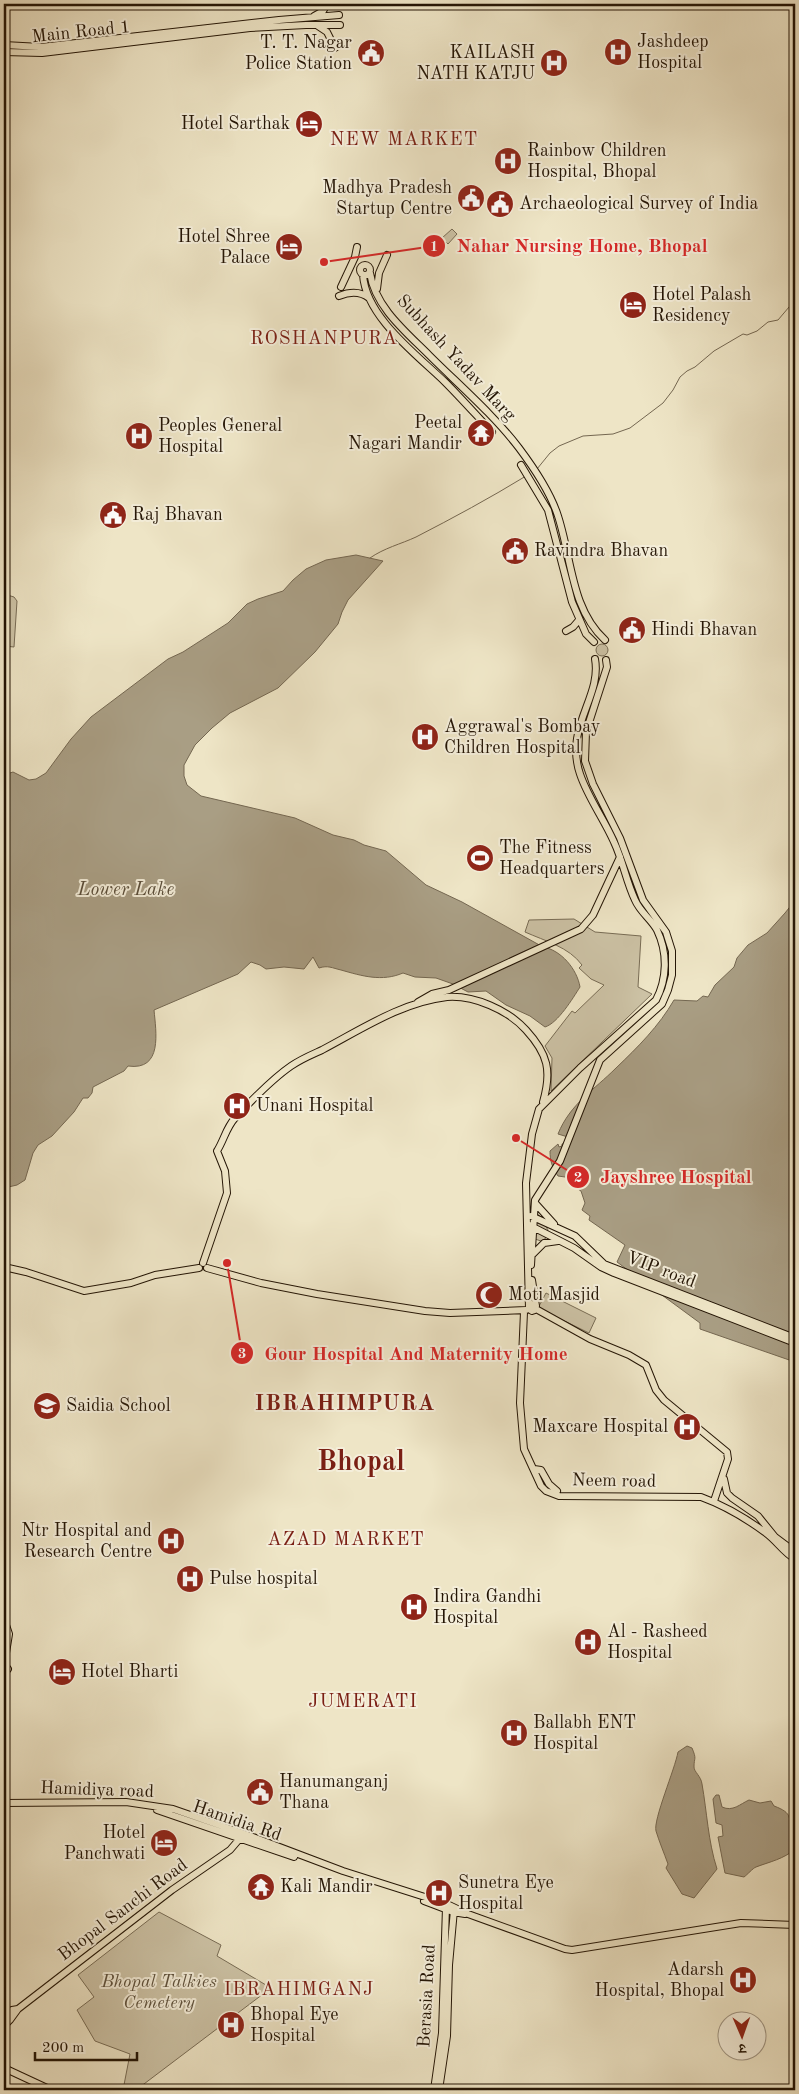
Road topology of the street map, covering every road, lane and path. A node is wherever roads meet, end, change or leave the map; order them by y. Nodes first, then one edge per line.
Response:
1 (327, 4) edge
2 (339, 15) dead end
3 (313, 17) junction
4 (315, 25) junction
5 (340, 25) dead end
6 (4, 45) edge
7 (335, 48) dead end
8 (4, 52) edge
9 (357, 247) dead end
10 (387, 255) dead end
11 (341, 287) dead end
12 (378, 294) junction
13 (339, 296) dead end
14 (370, 298) junction
15 (492, 432) dead end
16 (524, 463) junction
17 (579, 620) junction
18 (566, 631) dead end
19 (605, 640) dead end
20 (594, 642) dead end
21 (595, 659) dead end
22 (606, 660) dead end
23 (618, 860) junction
24 (409, 1007) junction
25 (543, 1104) junction
26 (535, 1201) junction
27 (526, 1214) junction
28 (534, 1217) junction
29 (526, 1224) junction
30 (533, 1227) junction
31 (557, 1227) junction
32 (562, 1242) junction
33 (532, 1255) junction
34 (204, 1266) junction
35 (4, 1267) edge
36 (615, 1271) junction
37 (531, 1308) junction
38 (795, 1338) edge
39 (795, 1343) edge
40 (538, 1470) junction
41 (723, 1475) junction
42 (557, 1491) dead end
43 (714, 1501) junction
44 (766, 1530) junction
45 (795, 1552) edge
46 (795, 1559) edge
47 (4, 1619) edge
48 (5, 1662) edge
49 (4, 1674) edge
50 (4, 1805) edge
51 (243, 1836) junction
52 (414, 1896) junction
53 (436, 1906) junction
54 (446, 1906) junction
55 (454, 1910) junction
56 (445, 1925) junction
57 (795, 1925) edge
58 (18, 2009) junction
59 (4, 2017) edge
60 (4, 2026) edge
61 (4, 2068) edge
62 (57, 2090) edge
63 (62, 2090) edge
64 (434, 2090) edge
65 (439, 2090) edge

1 - 3 main road
2 - 3 main road, Main Road 1
3 - 6 main road, Main Road 1
4 - 5 main road, Main Road 1
4 - 7 main road
4 - 8 main road, Main Road 1
9 - 11 main road
10 - 12 main road
12 - 14 main road, Subhash Yadav Marg
12 - 16 main road, Subhash Yadav Marg
13 - 14 main road
14 - 15 main road, Subhash Yadav Marg
16 - 17 main road
16 - 19 main road
17 - 18 main road
17 - 20 main road
21 - 23 main road
22 - 26 main road
23 - 24 main road
23 - 25 main road
24 - 25 main road
24 - 34 main road
25 - 27 main road
26 - 28 main road
26 - 31 main road
27 - 28 main road, VIP road
27 - 29 main road
28 - 30 main road
28 - 31 main road, VIP road
29 - 30 main road, VIP road
29 - 37 main road
30 - 32 main road, VIP road
30 - 33 main road
31 - 36 main road, VIP road
32 - 33 main road
32 - 36 main road, VIP road
33 - 37 main road
34 - 35 main road
34 - 37 main road
36 - 38 main road, VIP road
36 - 39 main road, VIP road
37 - 40 main road
37 - 41 main road
40 - 42 main road
40 - 43 main road, Neem road
41 - 43 main road
41 - 44 main road
43 - 44 main road
44 - 45 main road
44 - 46 main road
47 - 48 main road
48 - 49 main road
50 - 51 main road, Hamidiya road
51 - 52 main road, Hamidia Rd
51 - 58 main road, Bhopal Sanchi Road
52 - 53 main road, Hamidia Rd
52 - 54 main road, Hamidia Rd
53 - 54 main road, Hamidia Rd
53 - 56 main road
54 - 55 main road, Hamidia Rd
54 - 56 main road, Berasia Road
55 - 57 main road, Hamidia Rd
55 - 65 main road, Berasia Road
56 - 64 main road, Berasia Road
58 - 59 main road
58 - 60 main road
61 - 62 main road
62 - 63 main road

